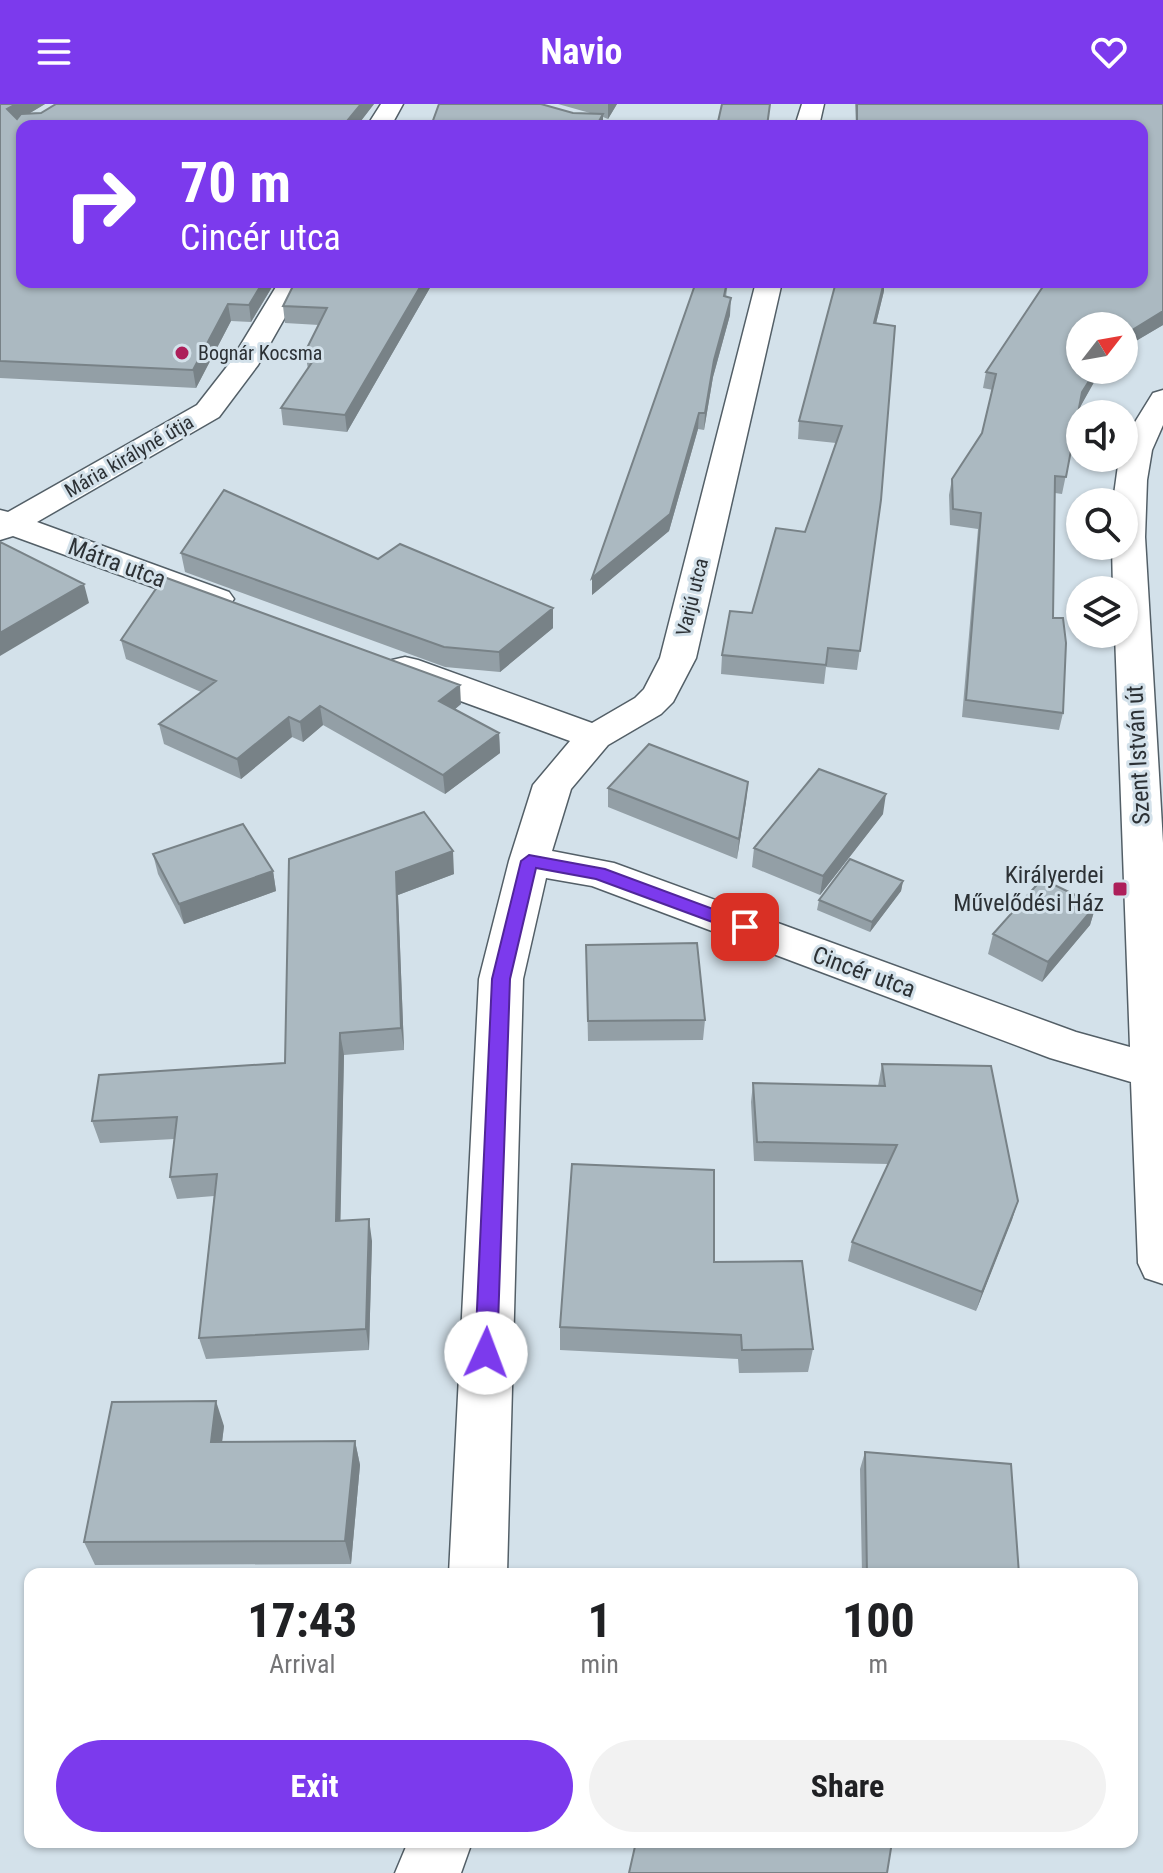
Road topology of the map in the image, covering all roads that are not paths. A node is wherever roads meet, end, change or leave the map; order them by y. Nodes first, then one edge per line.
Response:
1 (289, 288) edge
2 (768, 288) edge
3 (1163, 399) edge
4 (1147, 461) edge
5 (4, 525) edge
6 (250, 611) edge
7 (370, 655) edge
8 (595, 737) junction
9 (529, 861) junction
10 (1153, 1071) junction
11 (1163, 1263) edge
12 (478, 1568) edge
13 (438, 1848) edge
14 (428, 1873) edge

1 - 5 street, Mária királyné útja
2 - 8 street, Varjú utca
3 - 4 street, Szent István út
4 - 10 street, Szent István út
5 - 6 street, Mátra utca
7 - 8 street
8 - 9 street, Varjú utca
9 - 10 street, Cincér utca
9 - 12 street, Varjú utca
10 - 11 street, Szent István út
13 - 14 street

